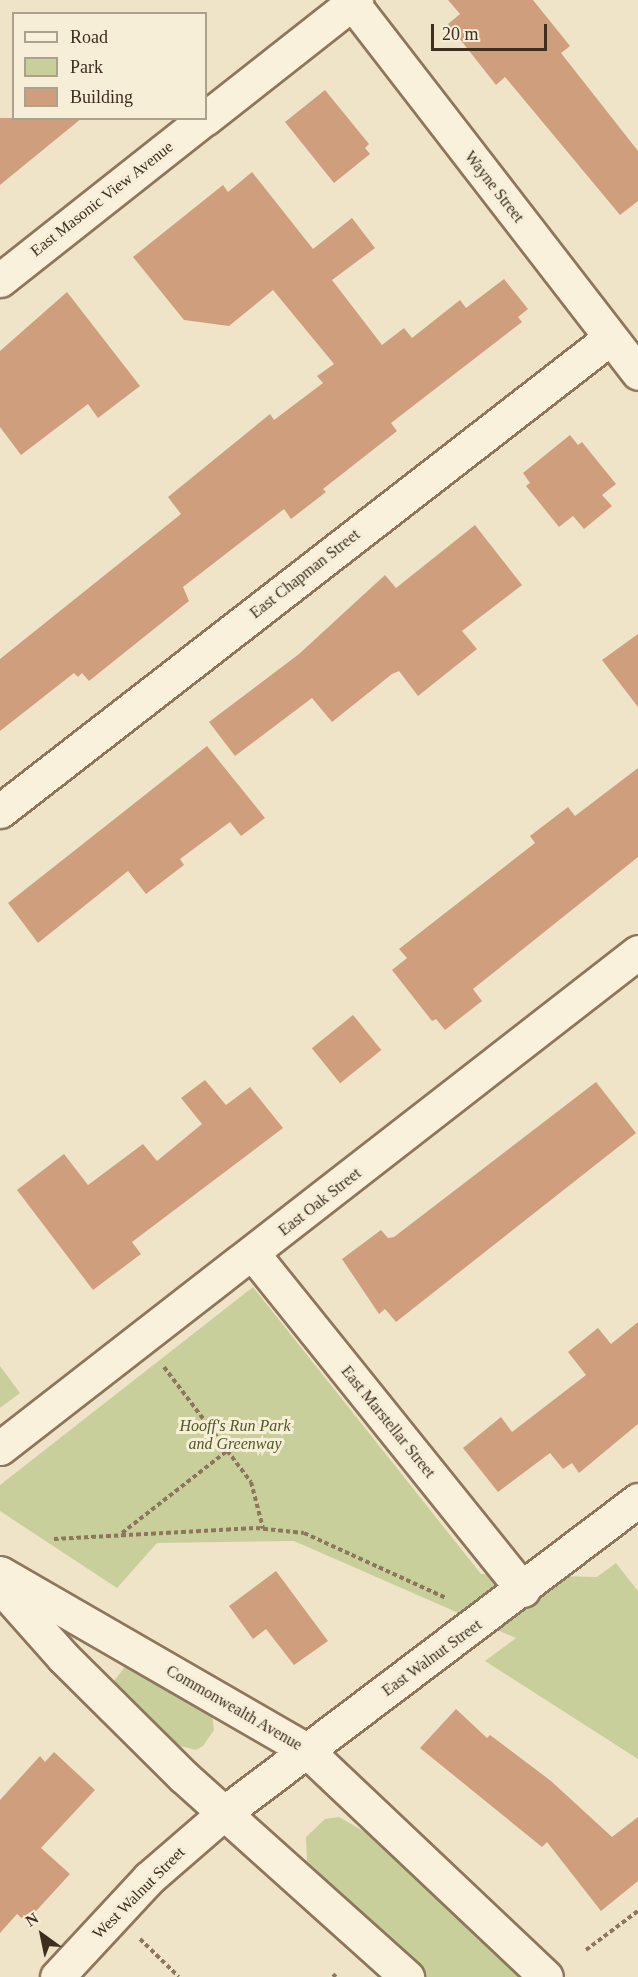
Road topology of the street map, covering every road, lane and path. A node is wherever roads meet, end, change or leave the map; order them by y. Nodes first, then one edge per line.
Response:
1 (352, 1) edge
2 (207, 116) edge
3 (202, 120) edge
4 (0, 280) edge
5 (610, 338) junction
6 (638, 373) edge
7 (0, 811) edge
8 (638, 952) edge
9 (253, 1254) junction
10 (160, 1362) dead end
11 (236, 1444) dead end
12 (0, 1448) edge
13 (228, 1451) junction
14 (638, 1500) edge
15 (263, 1528) junction
16 (121, 1533) junction
17 (54, 1539) dead end
18 (0, 1573) edge
19 (0, 1586) edge
20 (523, 1590) junction
21 (450, 1600) dead end
22 (306, 1750) junction
23 (224, 1813) junction
24 (638, 1911) edge
25 (133, 1932) dead end
26 (586, 1950) dead end
27 (57, 1977) edge
28 (179, 1977) edge
29 (407, 1977) edge
30 (546, 1977) edge

1 - 2 street, East Masonic View Avenue
1 - 5 street, Wayne Street
3 - 4 street, East Masonic View Avenue
5 - 6 street, Wayne Street
5 - 7 street, East Chapman Street
8 - 9 street, East Oak Street
9 - 12 street, East Oak Street
9 - 20 street, East Marstellar Street
10 - 13 path
11 - 13 path
13 - 15 path
13 - 16 path
14 - 20 street, East Walnut Street
15 - 16 path
15 - 21 path
16 - 17 path
18 - 22 street, Commonwealth Avenue
19 - 23 street
20 - 22 street, East Walnut Street
22 - 23 street, East Walnut Street
22 - 30 street, Commonwealth Avenue
23 - 27 street, West Walnut Street
23 - 29 street
24 - 26 path
25 - 28 path

